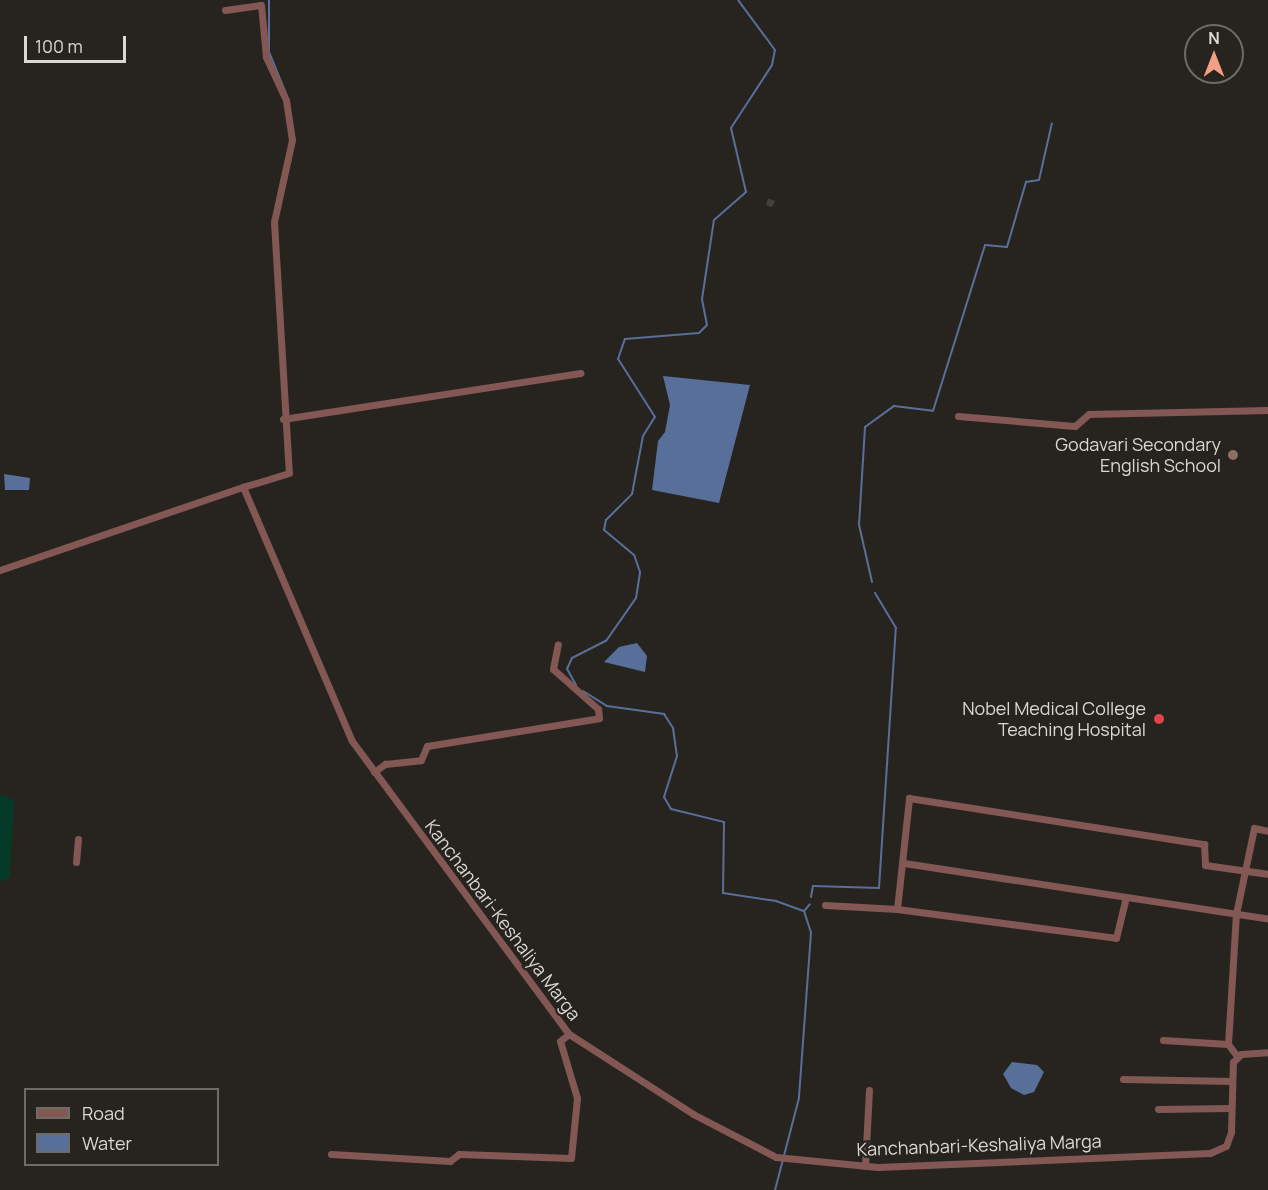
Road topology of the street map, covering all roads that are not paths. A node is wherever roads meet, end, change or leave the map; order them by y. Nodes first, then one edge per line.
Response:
1 (225, 9) dead end
2 (580, 374) dead end
3 (1268, 410) edge
4 (958, 416) dead end
5 (283, 419) junction
6 (243, 486) junction
7 (0, 570) edge
8 (558, 644) dead end
9 (374, 772) junction
10 (1268, 831) edge
11 (78, 838) dead end
12 (76, 862) dead end
13 (904, 863) junction
14 (1246, 869) junction
15 (1268, 874) edge
16 (1126, 897) junction
17 (825, 905) dead end
18 (897, 909) junction
19 (1236, 914) junction
20 (1268, 919) edge
21 (568, 1034) junction
22 (1163, 1040) dead end
23 (1228, 1044) junction
24 (1268, 1052) edge
25 (1237, 1056) junction
26 (1123, 1079) dead end
27 (1232, 1081) junction
28 (869, 1090) dead end
29 (1231, 1108) junction
30 (1158, 1109) dead end
31 (331, 1154) dead end
32 (865, 1166) junction

1 - 5 street
2 - 5 street
3 - 4 street
5 - 6 street
6 - 7 street
6 - 9 street, Kanchanbari-Keshaliya Marga
8 - 9 street
9 - 21 street, Kanchanbari-Keshaliya Marga
10 - 14 street
11 - 12 street
13 - 14 street
13 - 16 street
13 - 18 street
14 - 15 street
14 - 19 street
16 - 18 street
16 - 19 street
17 - 18 street
19 - 20 street
19 - 23 street
21 - 31 street
21 - 32 street, Kanchanbari-Keshaliya Marga
22 - 23 street
23 - 25 street
24 - 25 street
25 - 27 street, Kanchanbari-Keshaliya Marga
26 - 27 street
27 - 29 street, Kanchanbari-Keshaliya Marga
28 - 32 street
29 - 30 street
29 - 32 street, Kanchanbari-Keshaliya Marga

